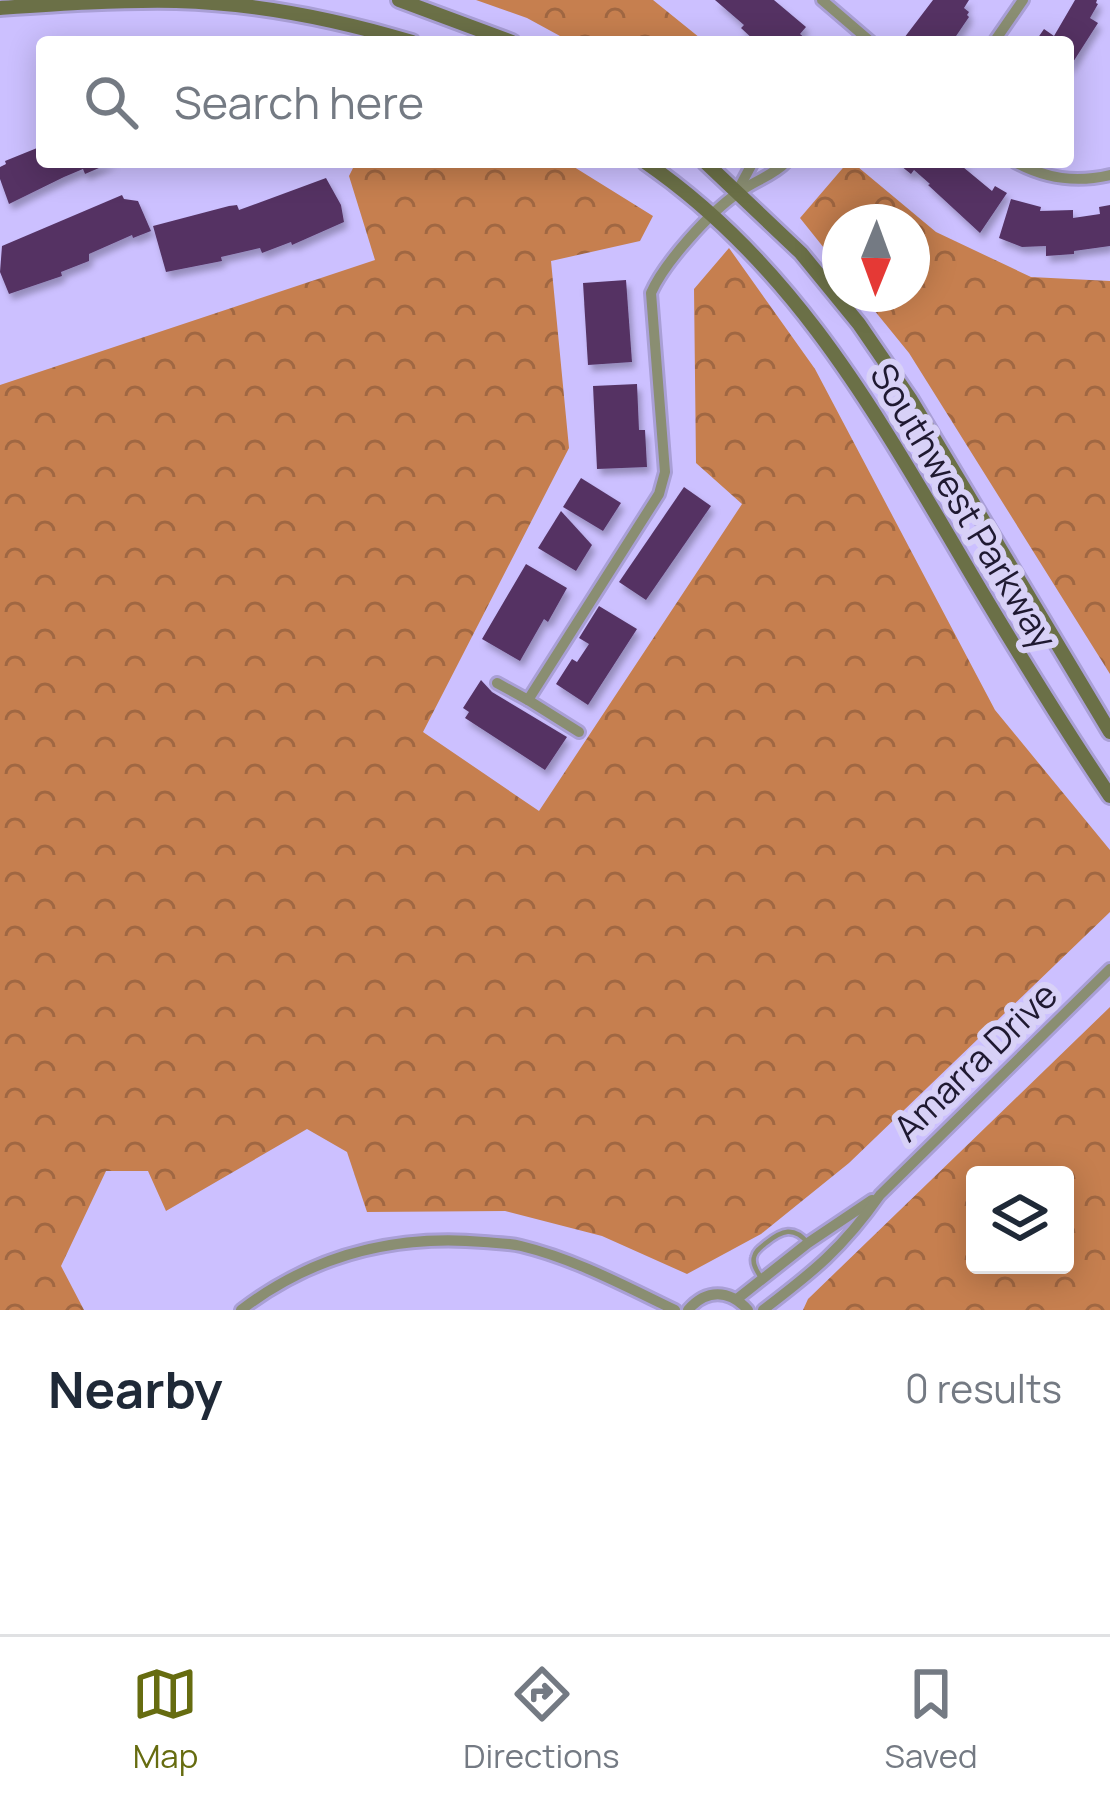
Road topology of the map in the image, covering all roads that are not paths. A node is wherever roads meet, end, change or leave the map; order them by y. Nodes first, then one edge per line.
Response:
1 (399, 0) edge
2 (822, 0) edge
3 (1023, 0) edge
4 (0, 8) edge
5 (392, 36) edge
6 (496, 36) edge
7 (864, 36) edge
8 (998, 36) edge
9 (653, 168) edge
10 (711, 168) edge
11 (750, 168) edge
12 (781, 168) edge
13 (1029, 168) edge
14 (1110, 175) edge
15 (737, 193) junction
16 (713, 214) junction
17 (497, 683) dead end
18 (528, 700) junction
19 (579, 732) dead end
20 (1110, 732) edge
21 (1110, 796) edge
22 (1110, 969) edge
23 (880, 1195) junction
24 (807, 1244) junction
25 (820, 1266) junction
26 (761, 1279) junction
27 (737, 1299) junction
28 (774, 1301) junction
29 (241, 1310) edge
30 (675, 1310) edge
31 (688, 1310) edge
32 (748, 1310) edge
33 (763, 1310) edge

1 - 6 main road
2 - 7 street
3 - 8 street
4 - 5 main road
9 - 16 main road, Southwest Parkway
10 - 15 main road, Southwest Parkway
11 - 15 street
12 - 15 street
13 - 14 street
15 - 16 street
15 - 20 main road, Southwest Parkway
16 - 18 street
16 - 21 main road, Southwest Parkway
17 - 18 street
18 - 19 street
22 - 23 street, Amarra Drive
23 - 24 street, Amarra Drive
23 - 25 street, Amarra Drive
24 - 25 street
24 - 26 street, Amarra Drive
24 - 26 lane
25 - 28 street, Amarra Drive
26 - 27 street, Amarra Drive
26 - 28 street
27 - 31 street
27 - 32 street
28 - 33 street, Amarra Drive
29 - 30 street

